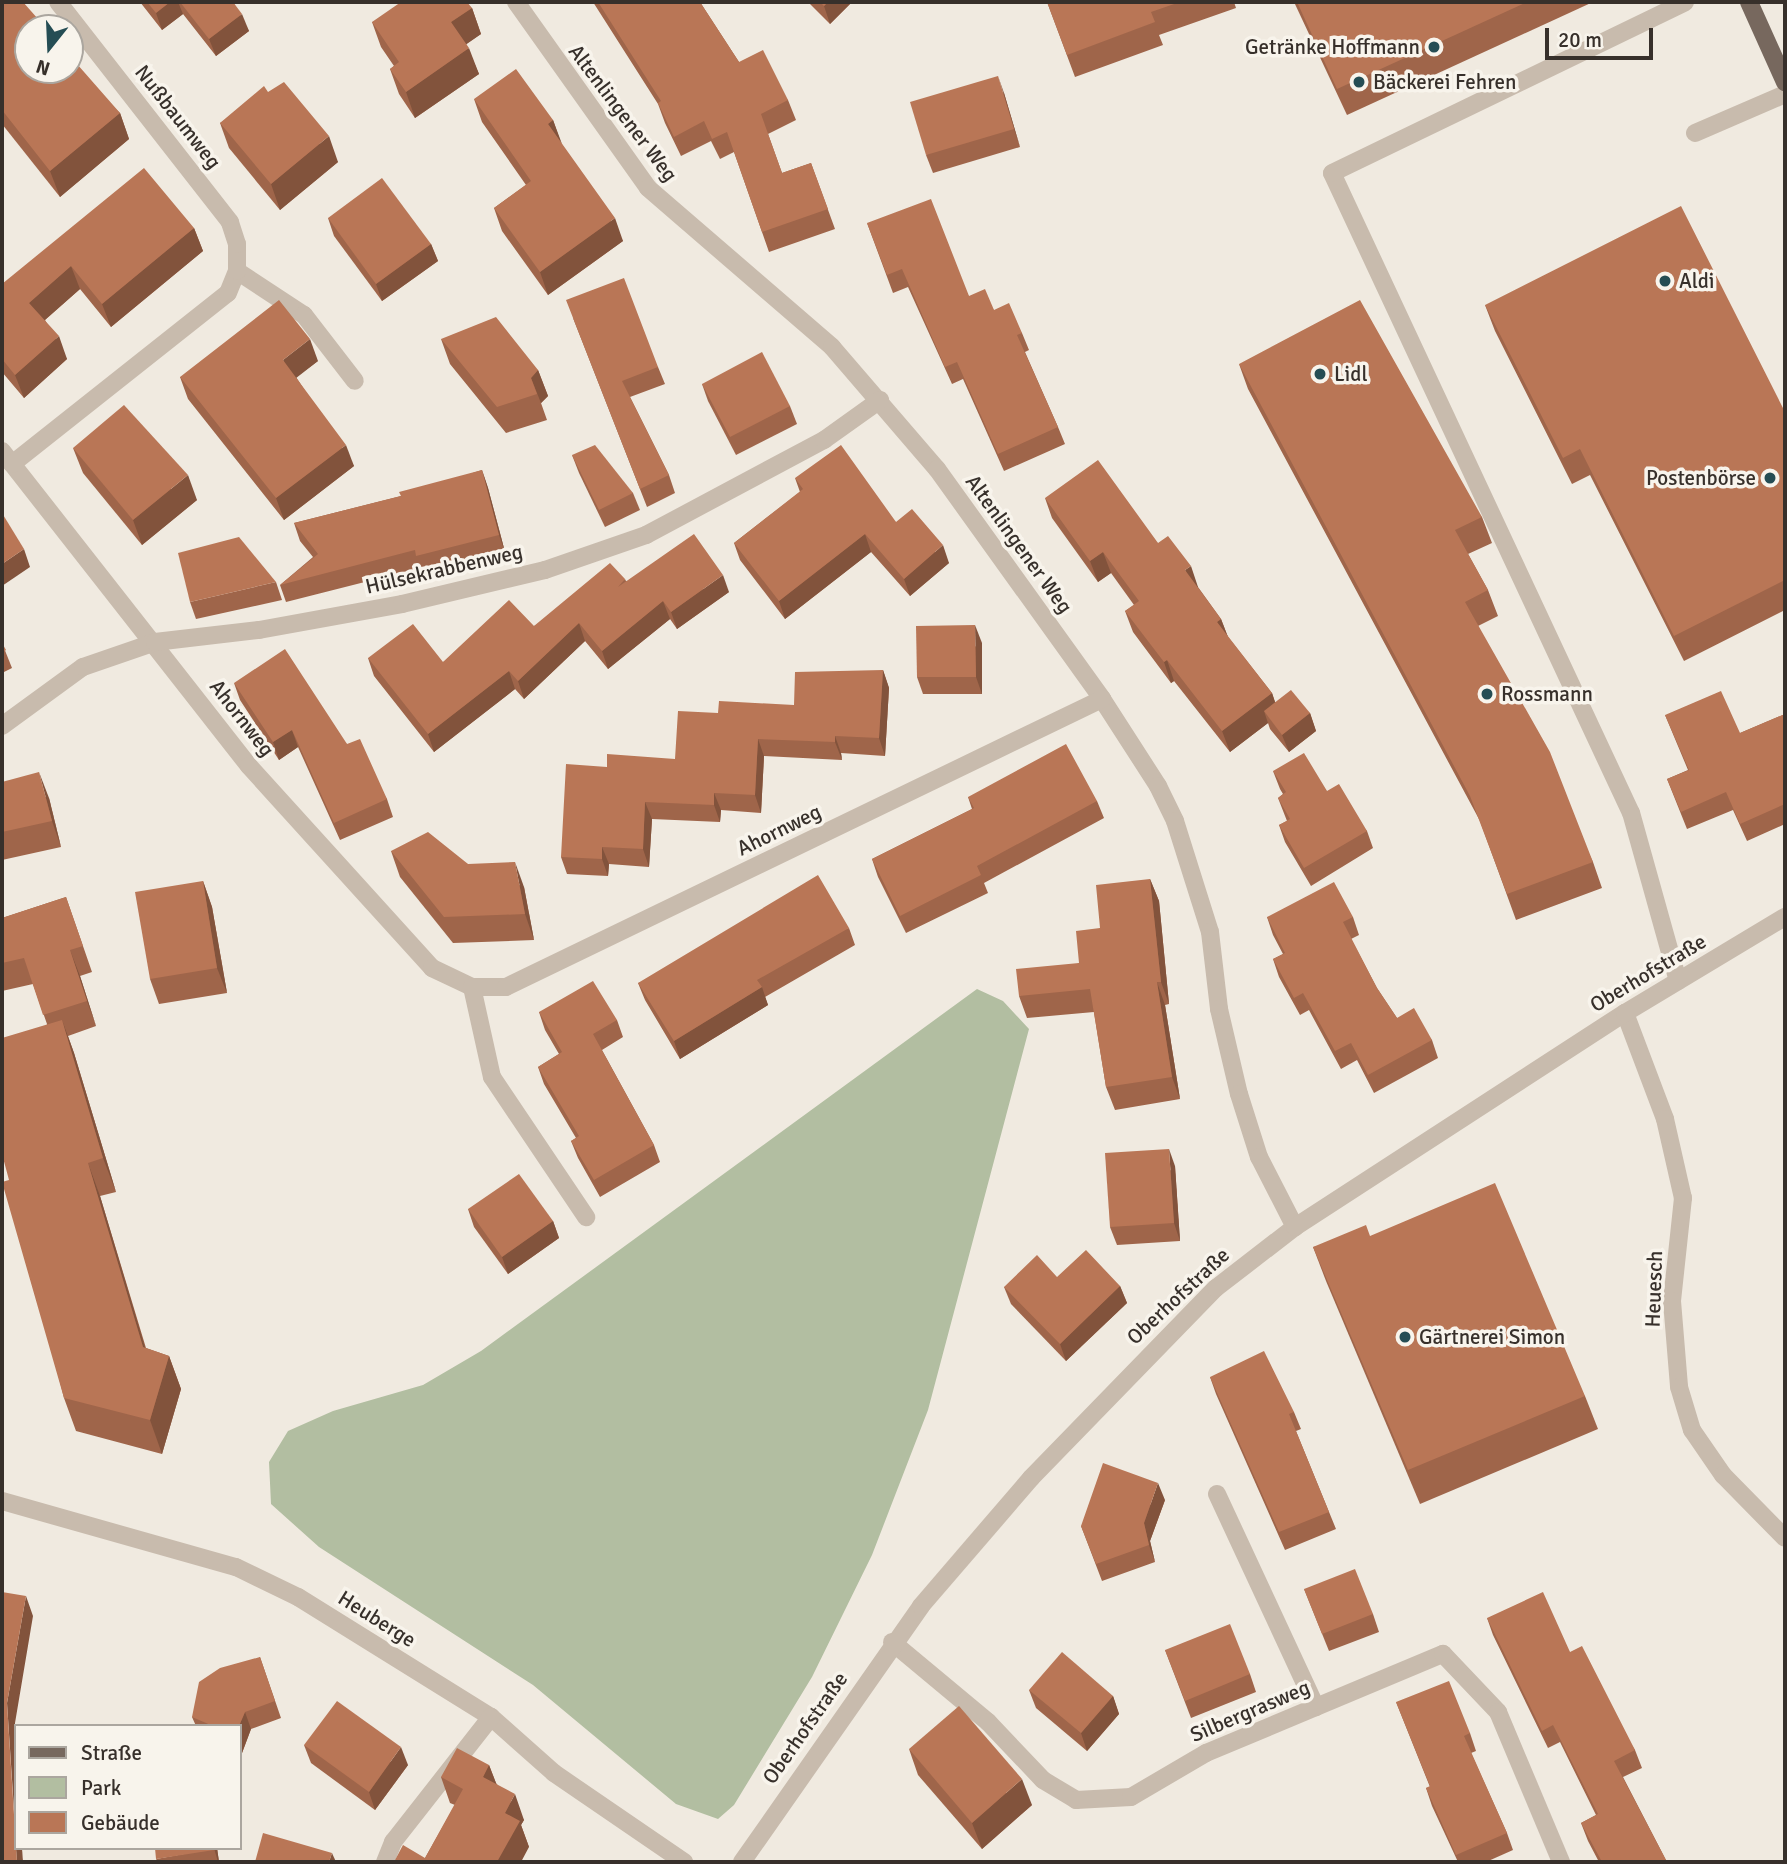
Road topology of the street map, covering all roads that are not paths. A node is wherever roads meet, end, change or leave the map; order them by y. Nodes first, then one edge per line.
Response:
1 (58, 2) edge
2 (516, 2) edge
3 (1685, 2) edge
4 (1749, 2) edge
5 (1785, 82) edge
6 (1785, 94) edge
7 (1695, 133) dead end
8 (237, 271) junction
9 (355, 381) dead end
10 (880, 400) junction
11 (7, 457) edge
12 (155, 642) junction
13 (1102, 699) junction
14 (2, 726) edge
15 (1785, 917) edge
16 (1678, 981) junction
17 (472, 987) junction
18 (1625, 1013) junction
19 (586, 1217) dead end
20 (1295, 1227) junction
21 (1217, 1494) dead end
22 (2, 1501) edge
23 (1785, 1538) edge
24 (892, 1642) junction
25 (1316, 1707) junction
26 (491, 1717) junction
27 (385, 1862) edge
28 (684, 1862) edge
29 (742, 1862) edge
30 (1561, 1862) edge

1 - 8 street, Nußbaumweg
2 - 10 street, Altenlingener Weg
3 - 16 street
4 - 5 main road
6 - 7 street
8 - 9 street
8 - 11 street
10 - 12 street, Hülsekrabbenweg
10 - 13 street, Altenlingener Weg
11 - 12 street, Ahornweg
12 - 14 street, Hülsekrabbenweg
12 - 17 street, Ahornweg
13 - 17 street, Ahornweg
13 - 20 street, Altenlingener Weg
15 - 16 street, Oberhofstraße
16 - 18 street, Oberhofstraße
17 - 19 street
18 - 20 street, Oberhofstraße
18 - 23 street, Heuesch
20 - 24 street, Oberhofstraße
21 - 25 street
22 - 26 street, Heuberge
24 - 25 street, Silbergrasweg
24 - 29 street, Oberhofstraße
25 - 30 street, Silbergrasweg
26 - 27 street
26 - 28 street, Heuberge

